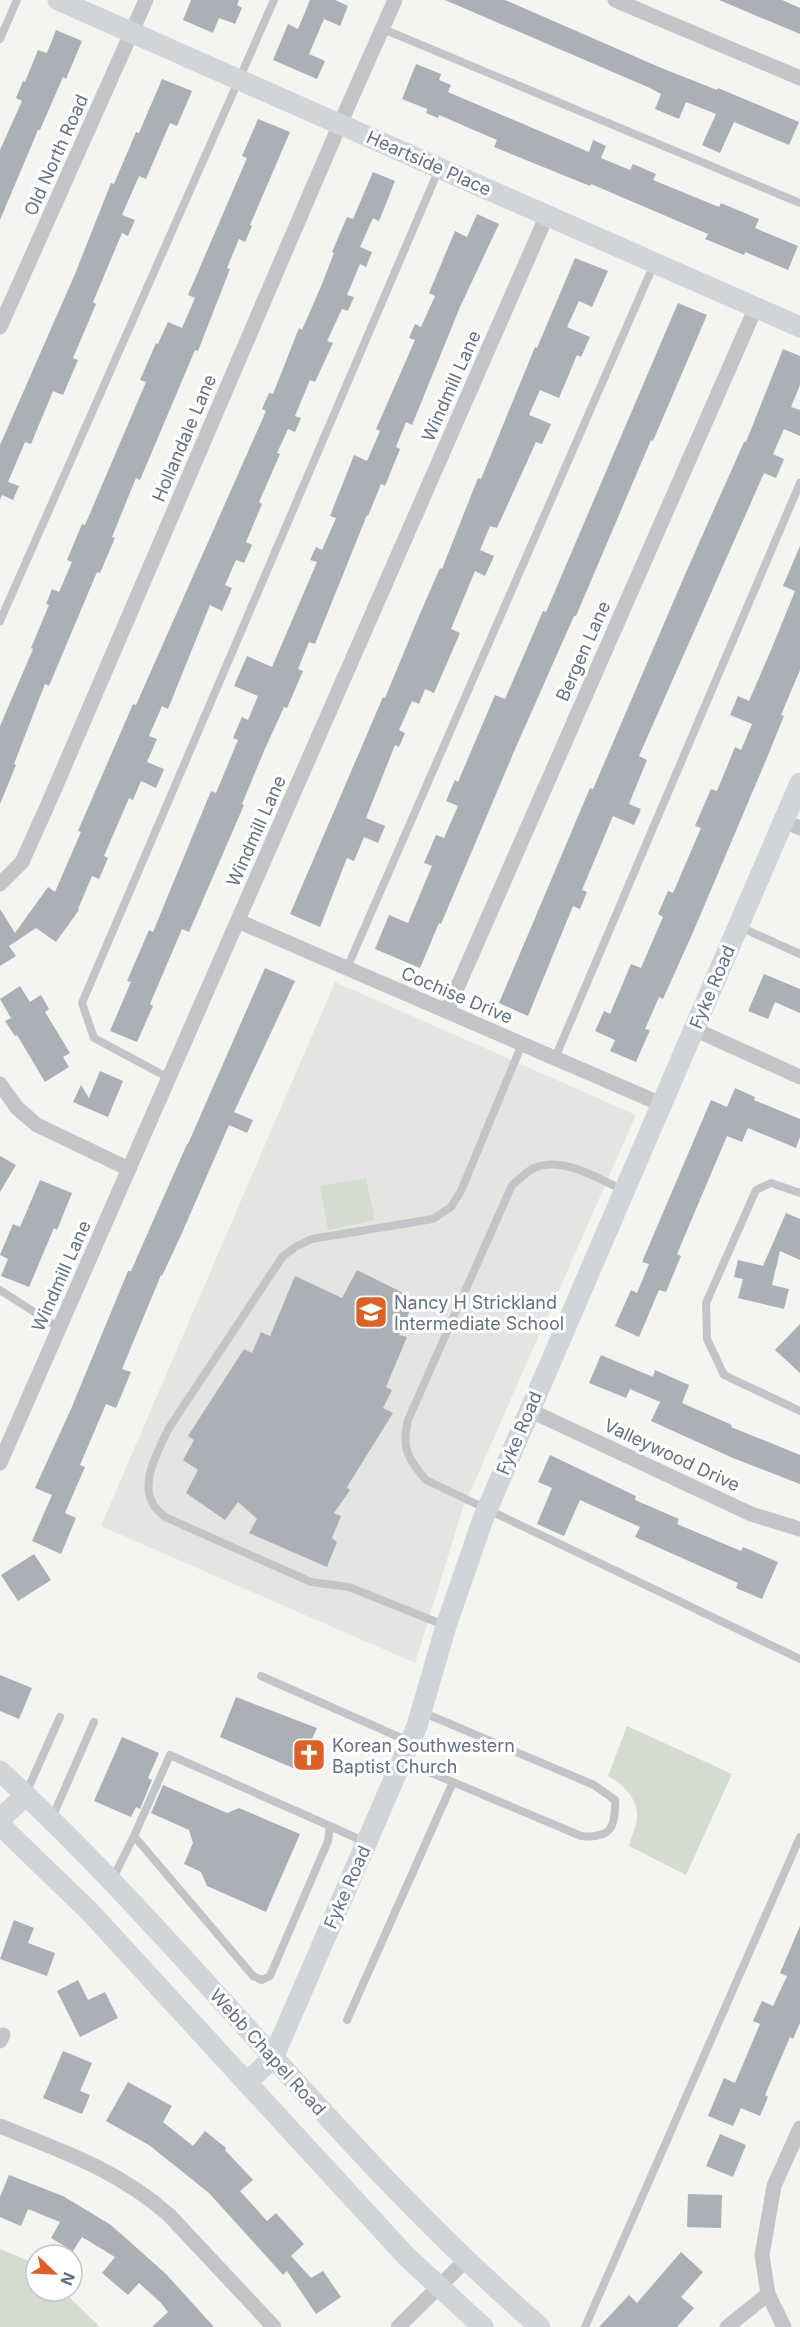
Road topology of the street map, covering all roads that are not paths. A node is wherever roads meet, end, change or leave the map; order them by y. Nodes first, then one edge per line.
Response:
1 (17, 0) edge
2 (58, 0) edge
3 (147, 0) edge
4 (274, 0) edge
5 (395, 0) edge
6 (615, 0) edge
7 (383, 28) junction
8 (132, 32) junction
9 (0, 39) edge
10 (800, 78) edge
11 (240, 80) junction
12 (340, 124) junction
13 (440, 168) junction
14 (800, 203) edge
15 (548, 215) junction
16 (654, 262) junction
17 (756, 307) junction
18 (0, 327) edge
19 (800, 327) edge
20 (800, 483) edge
21 (0, 621) edge
22 (800, 783) edge
23 (792, 824) edge
24 (0, 884) edge
25 (238, 921) junction
26 (738, 927) junction
27 (800, 954) edge
28 (347, 968) junction
29 (447, 1011) junction
30 (694, 1029) junction
31 (522, 1044) junction
32 (555, 1059) junction
33 (800, 1077) edge
34 (169, 1078) junction
35 (0, 1084) edge
36 (661, 1104) junction
37 (129, 1169) junction
38 (624, 1191) junction
39 (800, 1193) edge
40 (0, 1290) edge
41 (59, 1328) junction
42 (530, 1410) junction
43 (800, 1412) edge
44 (0, 1463) edge
45 (487, 1509) junction
46 (800, 1529) edge
47 (446, 1626) junction
48 (800, 1659) edge
49 (261, 1676) dead end
50 (422, 1712) junction
51 (60, 1717) dead end
52 (94, 1722) dead end
53 (406, 1751) junction
54 (0, 1771) edge
55 (453, 1782) junction
56 (26, 1795) junction
57 (0, 1819) edge
58 (51, 1819) junction
59 (0, 1825) edge
60 (330, 1826) junction
61 (134, 1836) junction
62 (800, 1836) edge
63 (366, 1843) junction
64 (110, 1882) junction
65 (347, 2020) dead end
66 (273, 2058) junction
67 (247, 2082) junction
68 (0, 2126) edge
69 (800, 2128) edge
70 (466, 2260) junction
71 (439, 2287) junction
72 (768, 2294) junction
73 (781, 2326) edge
74 (274, 2327) edge
75 (398, 2327) edge
76 (483, 2327) edge
77 (540, 2327) edge
78 (585, 2327) edge
79 (727, 2327) edge

1 - 9 lane
2 - 8 street, Heartside Place
3 - 8 street, Old North Road
4 - 11 lane
5 - 7 street, Hollandale Lane
6 - 10 street
7 - 12 street, Hollandale Lane
7 - 14 lane
8 - 11 street, Heartside Place
8 - 18 street, Old North Road
11 - 12 street, Heartside Place
11 - 21 lane
12 - 13 street, Heartside Place
12 - 24 street, Hollandale Lane
13 - 15 street, Heartside Place
13 - 34 lane
15 - 16 street, Heartside Place
15 - 25 street, Windmill Lane
16 - 17 street, Heartside Place
16 - 28 lane
17 - 19 street, Heartside Place
17 - 29 street, Bergen Lane
20 - 32 lane
22 - 23 street, Fyke Road
23 - 26 street, Fyke Road
25 - 28 street, Cochise Drive
25 - 34 street, Windmill Lane
26 - 27 lane
26 - 30 street, Fyke Road
28 - 29 street, Cochise Drive
29 - 31 street, Cochise Drive
30 - 33 street
30 - 36 street, Fyke Road
31 - 32 street, Cochise Drive
31 - 47 lane
32 - 36 street, Cochise Drive
34 - 37 street, Windmill Lane
35 - 37 street
36 - 38 street, Fyke Road
37 - 41 street, Windmill Lane
38 - 42 street, Fyke Road
38 - 45 lane
39 - 43 lane
40 - 41 lane
41 - 44 street, Windmill Lane
42 - 45 street, Fyke Road
42 - 46 street, Valleywood Drive
45 - 47 street, Fyke Road
45 - 48 lane
47 - 50 street, Fyke Road
49 - 53 lane
50 - 53 street, Fyke Road
50 - 55 lane
51 - 56 lane
52 - 58 lane
53 - 55 lane
53 - 63 street, Fyke Road
54 - 56 street, Webb Chapel Road
55 - 65 lane
56 - 57 street
56 - 58 street, Webb Chapel Road
58 - 64 street, Webb Chapel Road
59 - 67 street, Webb Chapel Road
60 - 61 lane
60 - 61 lane
60 - 63 lane
61 - 64 lane
62 - 78 lane
63 - 66 street, Fyke Road
64 - 66 street, Webb Chapel Road
66 - 67 street, Fyke Road
66 - 70 street, Webb Chapel Road
67 - 71 street, Webb Chapel Road
68 - 74 street
69 - 72 street
70 - 71 street
70 - 77 street, Webb Chapel Road
71 - 75 street
71 - 76 street, Webb Chapel Road
72 - 73 street
72 - 79 street

